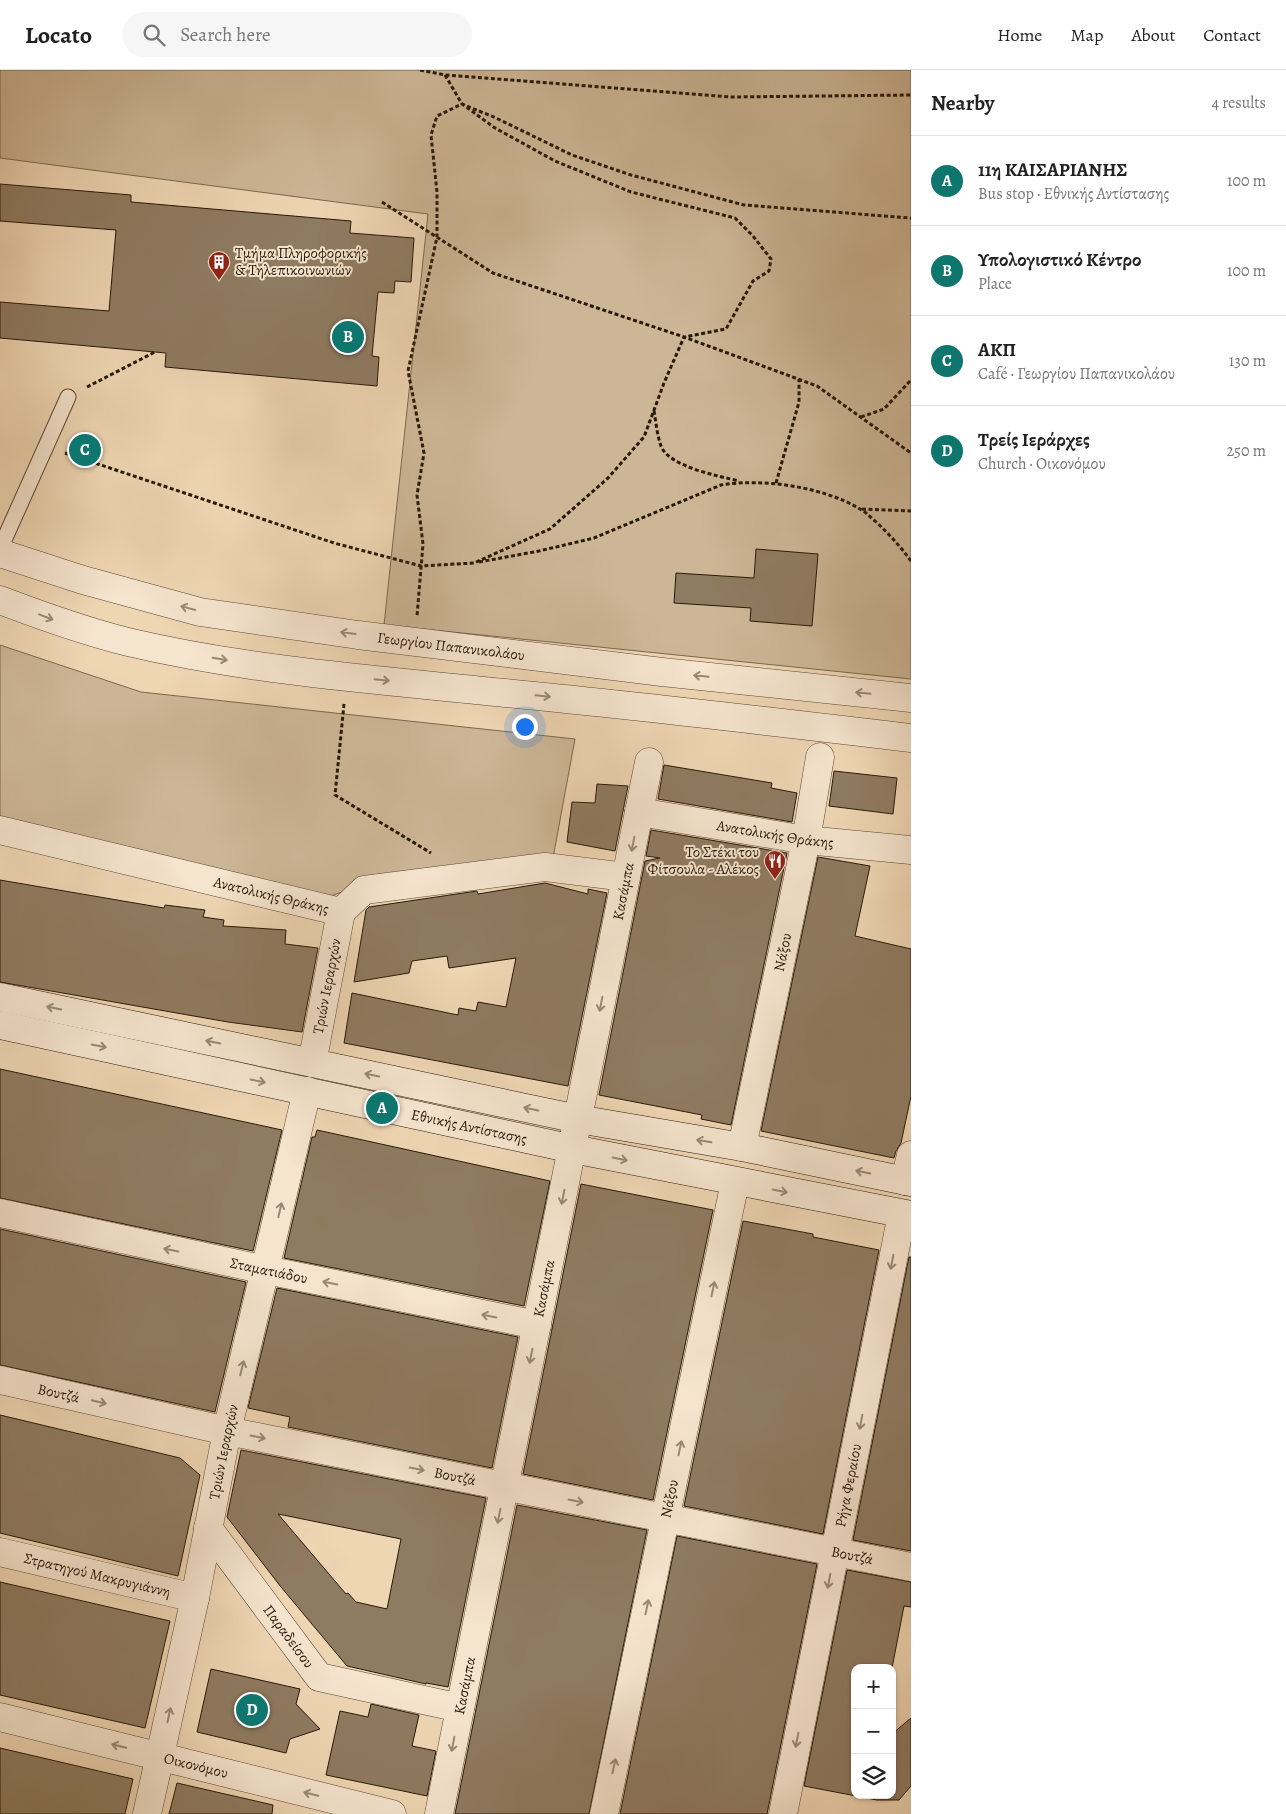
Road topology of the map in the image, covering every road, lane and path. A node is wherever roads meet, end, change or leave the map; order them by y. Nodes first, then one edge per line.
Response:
1 (420, 70) edge
2 (445, 75) junction
3 (911, 95) edge
4 (462, 104) junction
5 (382, 202) dead end
6 (911, 218) edge
7 (437, 237) junction
8 (684, 337) junction
9 (155, 352) dead end
10 (799, 379) junction
11 (911, 380) edge
12 (68, 397) joint
13 (654, 411) junction
14 (861, 417) junction
15 (46, 446) junction
16 (911, 453) edge
17 (741, 482) junction
18 (776, 483) junction
19 (861, 509) junction
20 (911, 511) edge
21 (0, 551) edge
22 (911, 561) edge
23 (474, 563) junction
24 (421, 566) junction
25 (0, 600) edge
26 (416, 642) junction
27 (347, 676) junction
28 (911, 698) edge
29 (911, 738) edge
30 (820, 756) dead end
31 (649, 762) dead end
32 (639, 812) junction
33 (0, 830) edge
34 (806, 840) junction
35 (911, 850) edge
36 (470, 876) junction
37 (626, 877) junction
38 (341, 912) junction
39 (0, 997) edge
40 (0, 1025) edge
41 (312, 1062) junction
42 (307, 1092) junction
43 (578, 1119) junction
44 (742, 1147) junction
45 (573, 1149) junction
46 (909, 1173) edge
47 (735, 1182) junction
48 (0, 1213) edge
49 (906, 1215) edge
50 (266, 1270) junction
51 (537, 1325) junction
52 (0, 1380) edge
53 (227, 1431) junction
54 (505, 1486) junction
55 (665, 1519) junction
56 (208, 1528) junction
57 (0, 1552) edge
58 (835, 1552) junction
59 (911, 1567) edge
60 (195, 1598) junction
61 (460, 1708) junction
62 (0, 1717) edge
63 (160, 1756) junction
64 (147, 1814) edge
65 (392, 1814) edge
66 (439, 1814) edge
67 (604, 1814) edge
68 (784, 1814) edge

1 - 2 path
2 - 3 path
2 - 4 path
4 - 6 path
4 - 7 path
4 - 8 path
5 - 7 path
7 - 8 path
7 - 24 path
8 - 10 path
8 - 13 path
9 - 12 path
10 - 14 path
10 - 18 path
11 - 14 path
12 - 15 lane
13 - 17 path
13 - 23 path
14 - 16 path
15 - 21 lane
15 - 24 path
17 - 18 path
17 - 23 path
18 - 19 path
19 - 20 path
19 - 22 path
26 -> 21 street, Γεωργίου Παπανικολάου
23 - 24 path
24 - 26 path
25 -> 27 street
28 -> 26 street, Γεωργίου Παπανικολάου
27 -> 29 street
27 - 36 path
30 - 34 street, Νάξου
31 - 32 street, Κασάμπα
32 - 34 street, Ανατολικής Θράκης
32 -> 37 street, Κασάμπα
33 - 38 street, Ανατολικής Θράκης
34 - 35 street, Ανατολικής Θράκης
34 - 44 street, Νάξου
36 - 37 street, Ανατολικής Θράκης
36 - 38 street, Ανατολικής Θράκης
37 -> 43 street, Κασάμπα
38 - 41 street, Τριών Ιεραρχών
41 -> 39 street, Εθνικής Αντίστασης
40 -> 42 street, Εθνικής Αντίστασης
43 -> 41 street, Εθνικής Αντίστασης
42 - 45 street, Εθνικής Αντίστασης
50 -> 42 street, Τριών Ιεραρχών
44 -> 43 street, Εθνικής Αντίστασης
43 - 45 street, Κασάμπα
46 -> 44 street, Εθνικής Αντίστασης
45 -> 47 street, Εθνικής Αντίστασης
45 -> 51 street, Κασάμπα
47 -> 49 street, Εθνικής Αντίστασης
55 -> 47 street, Νάξου
50 -> 48 street, Σταματιάδου
49 -> 58 street, Ρήγα Φεραίου
51 -> 50 street, Σταματιάδου
53 -> 50 street, Τριών Ιεραρχών
51 -> 54 street, Κασάμπα
52 -> 53 street, Βουτζά
53 -> 54 street, Βουτζά
53 - 56 street, Τριών Ιεραρχών
54 -> 55 street, Βουτζά
54 -> 61 street, Κασάμπα
55 - 58 street, Βουτζά
67 -> 55 street, Νάξου
56 - 60 street, Τριών Ιεραρχών
56 - 61 street, Παραδείσου
57 - 60 street, Στρατηγού Μακρυγιάννη
58 - 59 street, Βουτζά
58 -> 68 street, Ρήγα Φεραίου
63 -> 60 street, Τριών Ιεραρχών
61 -> 66 street, Κασάμπα
63 -> 62 street, Οικονόμου
63 - 64 street, Τριών Ιεραρχών
65 -> 63 street, Οικονόμου

